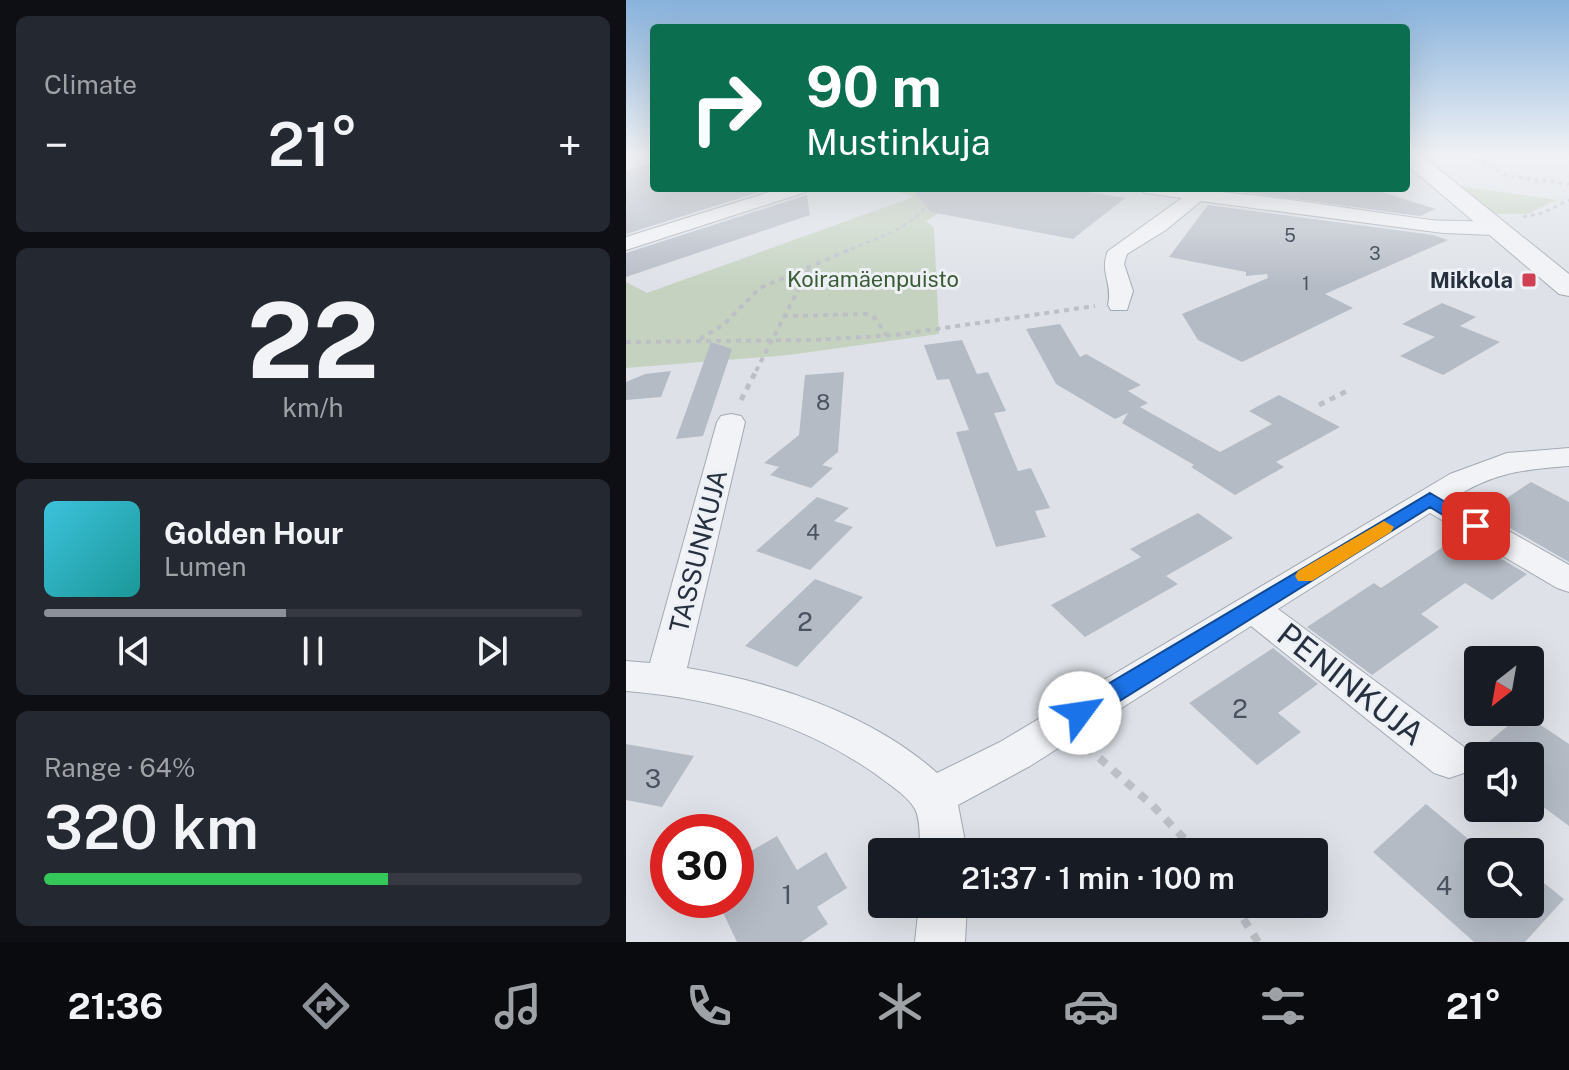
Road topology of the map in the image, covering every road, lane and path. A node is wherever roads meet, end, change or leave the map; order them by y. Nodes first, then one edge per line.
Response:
1 (766, 199) edge
2 (931, 199) edge
3 (1192, 199) edge
4 (1220, 199) edge
5 (1458, 199) edge
6 (1493, 229) junction
7 (626, 244) edge
8 (810, 267) junction
9 (1569, 288) edge
10 (1119, 305) joint
11 (783, 316) junction
12 (886, 335) junction
13 (700, 339) junction
14 (769, 341) junction
15 (626, 342) edge
16 (1347, 391) dead end
17 (1319, 405) dead end
18 (731, 422) joint
19 (1569, 457) edge
20 (1430, 499) junction
21 (1569, 580) edge
22 (1252, 608) junction
23 (646, 678) edge
24 (1061, 724) junction
25 (1449, 760) dead end
26 (932, 797) junction
27 (942, 838) edge
28 (1184, 838) edge
29 (942, 918) edge
30 (1243, 918) edge
31 (940, 942) edge
32 (1258, 942) edge

1 - 7 street
2 - 8 path
3 - 10 street
4 - 6 street
5 - 6 street
6 - 9 street
8 - 11 path
8 - 13 path
10 - 12 path
11 - 12 path
11 - 14 path
12 - 14 path
13 - 14 path
13 - 15 path
14 - 18 path
16 - 17 path
18 - 23 street, TASSUNKUJA
19 - 20 street
20 - 21 street
20 - 22 street
22 - 24 street
22 - 25 street, PENINKUJA
23 - 26 street
24 - 26 street
24 - 28 path
26 - 27 street
29 - 31 street
30 - 32 path

